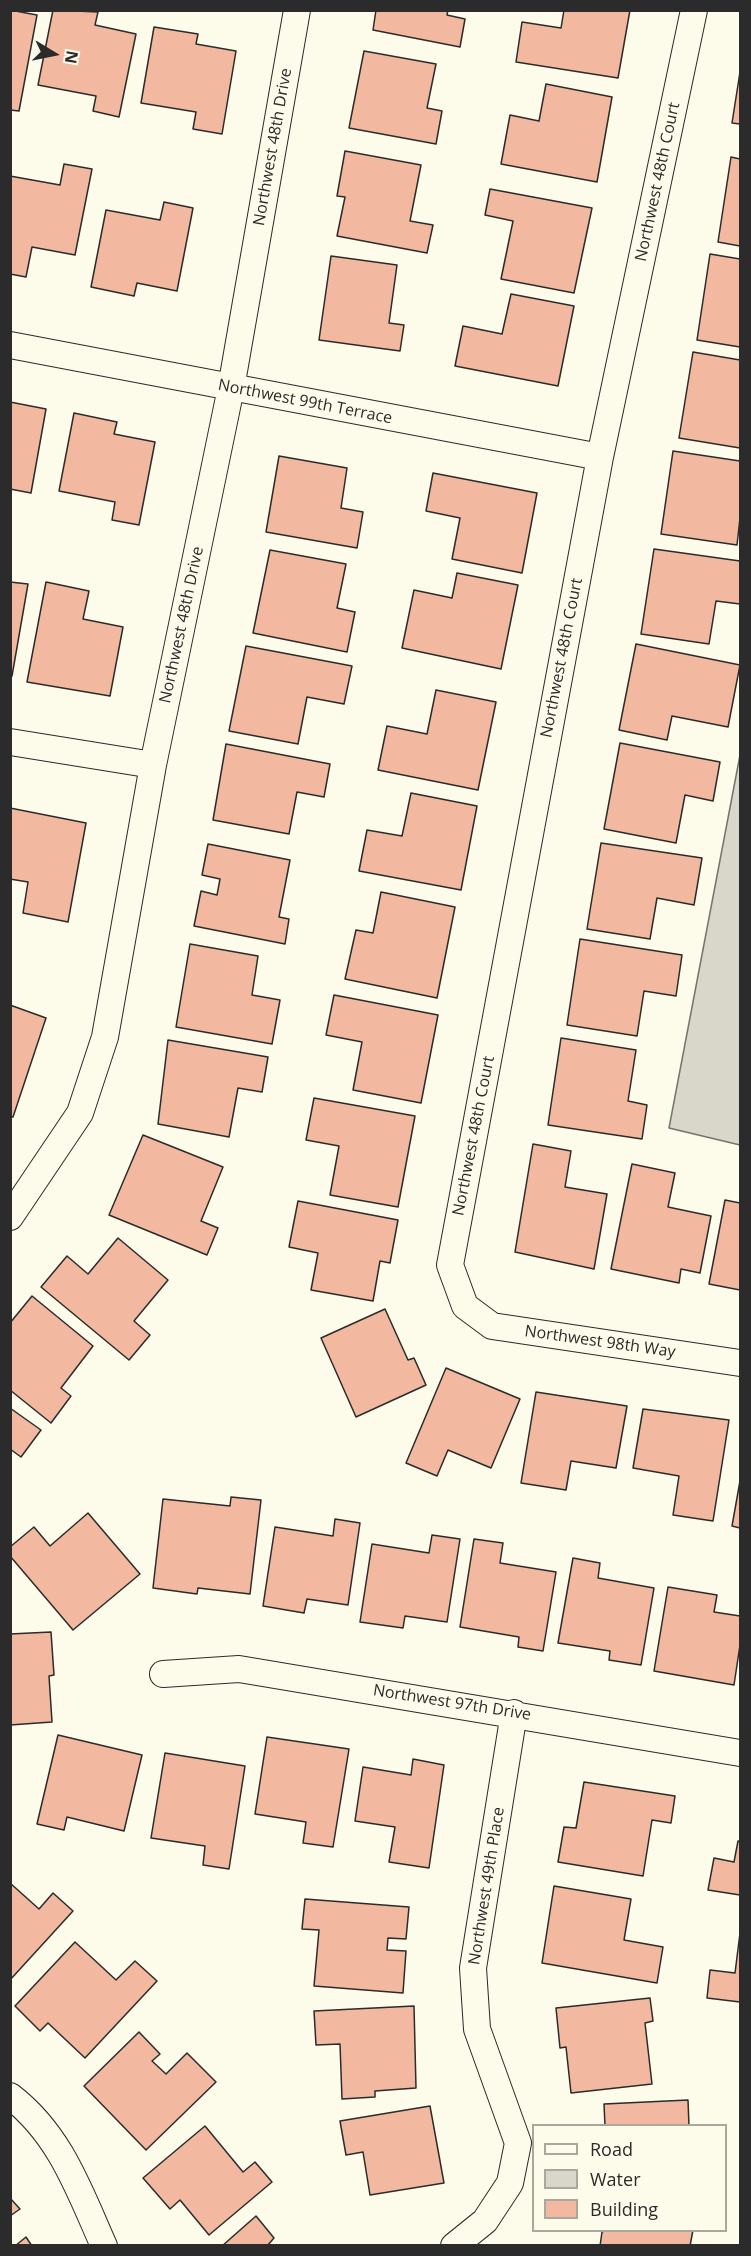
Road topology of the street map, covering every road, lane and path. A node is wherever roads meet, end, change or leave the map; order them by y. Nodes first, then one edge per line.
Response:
1 (297, 10) edge
2 (694, 10) edge
3 (10, 345) edge
4 (231, 388) junction
5 (600, 457) junction
6 (10, 742) edge
7 (153, 765) junction
8 (11, 1215) edge
9 (465, 1306) joint
10 (741, 1363) edge
11 (163, 1674) dead end
12 (514, 1713) junction
13 (741, 1753) edge
14 (10, 2096) edge
15 (104, 2246) edge
16 (454, 2246) edge

1 - 4 street, Northwest 48th Drive
2 - 5 street, Northwest 48th Court
3 - 4 street, Northwest 99th Terrace
4 - 5 street, Northwest 99th Terrace
4 - 7 street, Northwest 48th Drive
5 - 9 street, Northwest 48th Court
6 - 7 street
7 - 8 street, Northwest 48th Drive
9 - 10 street, Northwest 98th Way
11 - 12 street, Northwest 97th Drive
12 - 13 street, Northwest 97th Drive
12 - 16 street, Northwest 49th Place
14 - 15 street

